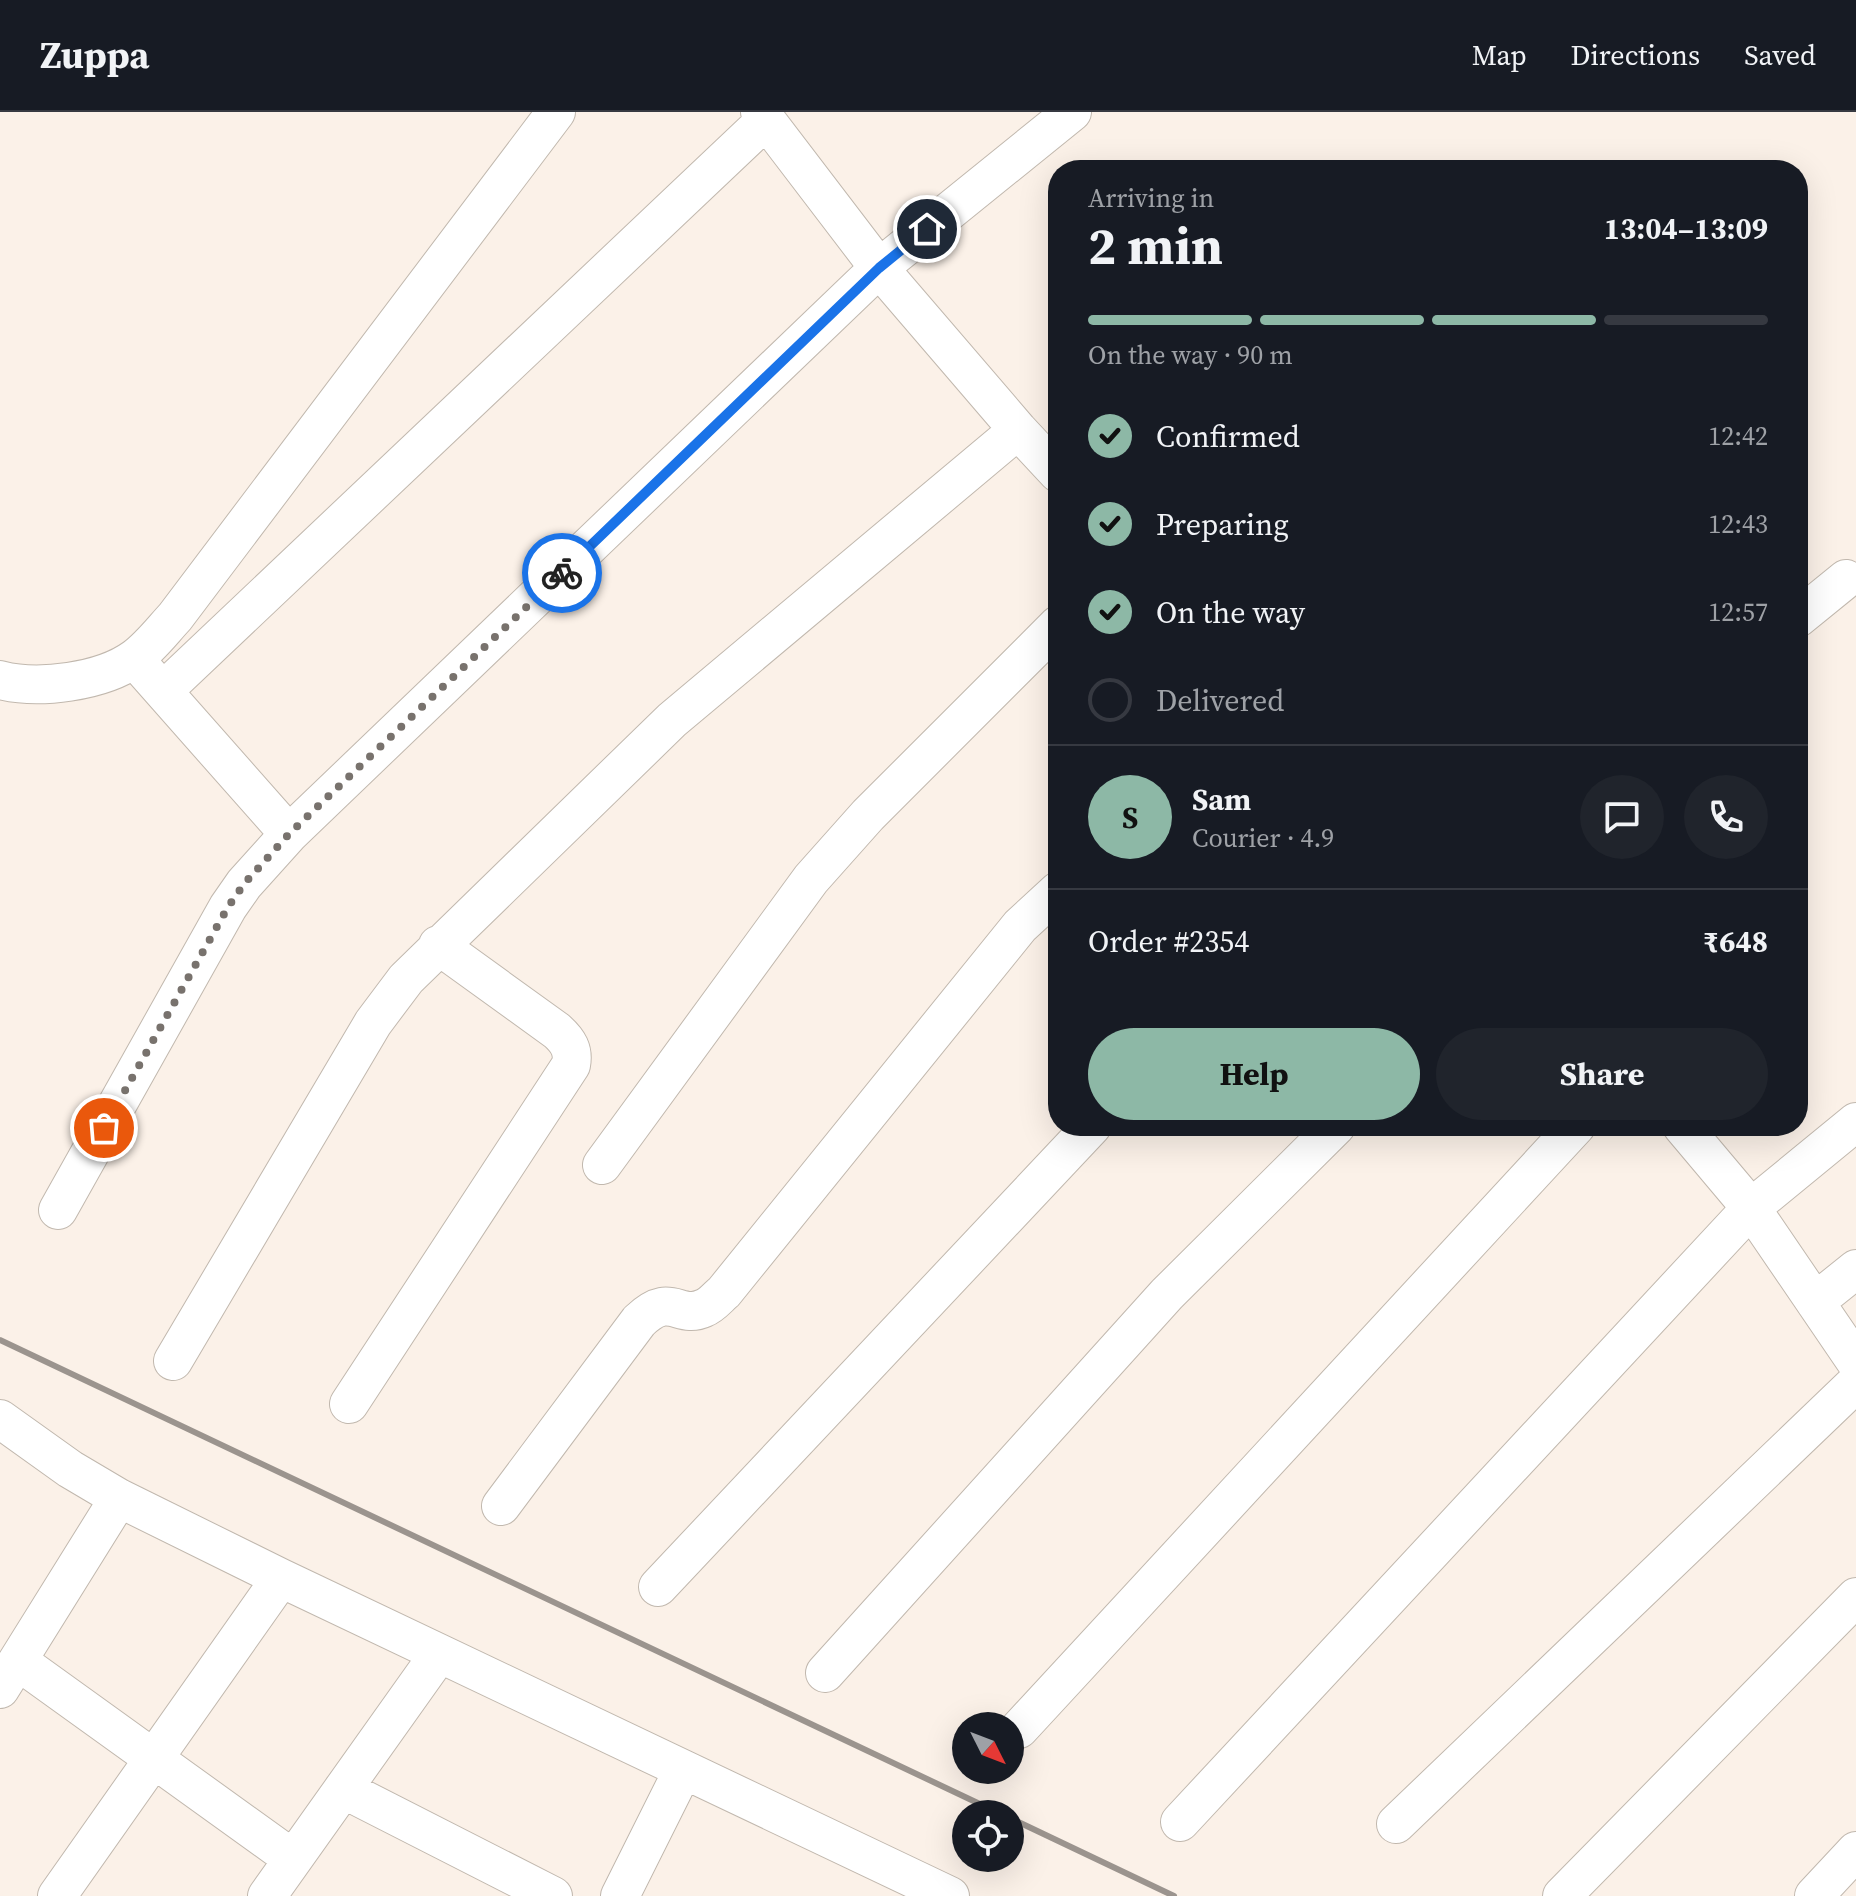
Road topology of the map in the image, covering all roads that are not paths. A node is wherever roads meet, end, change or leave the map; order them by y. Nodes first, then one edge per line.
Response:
1 (556, 112) edge
2 (1072, 112) edge
3 (763, 116) edge
4 (879, 268) junction
5 (1018, 430) junction
6 (1048, 462) edge
7 (1846, 579) dead end
8 (1808, 610) edge
9 (1048, 635) edge
10 (134, 659) junction
11 (0, 680) edge
12 (163, 691) junction
13 (289, 834) junction
14 (1048, 900) edge
15 (438, 945) junction
16 (1856, 1122) edge
17 (1083, 1136) edge
18 (1326, 1136) edge
19 (1567, 1136) edge
20 (1690, 1136) edge
21 (602, 1165) dead end
22 (1751, 1208) junction
23 (58, 1210) dead end
24 (1856, 1269) edge
25 (1815, 1302) junction
26 (173, 1361) dead end
27 (1856, 1362) edge
28 (1856, 1383) edge
29 (349, 1404) dead end
30 (0, 1419) edge
31 (119, 1498) junction
32 (501, 1506) dead end
33 (281, 1578) junction
34 (658, 1587) dead end
35 (1856, 1597) edge
36 (439, 1654) junction
37 (825, 1673) dead end
38 (9, 1675) edge
39 (1024, 1724) edge
40 (154, 1760) junction
41 (683, 1770) junction
42 (343, 1789) junction
43 (1180, 1822) dead end
44 (1396, 1824) dead end
45 (1856, 1851) edge
46 (293, 1859) junction
47 (57, 1896) edge
48 (267, 1896) edge
49 (553, 1896) edge
50 (620, 1896) edge
51 (950, 1896) edge
52 (1562, 1896) edge
53 (1814, 1896) edge

1 - 10 street
2 - 4 street
3 - 4 street
3 - 12 street
4 - 5 street
4 - 13 street
5 - 6 street
5 - 15 street
7 - 8 street
9 - 21 street
10 - 11 street
10 - 12 street
12 - 13 street
13 - 23 street
14 - 32 street
15 - 26 street
15 - 29 street
16 - 22 street
17 - 34 street
18 - 37 street
19 - 39 street
20 - 22 street
22 - 25 street
22 - 43 street
24 - 25 street
25 - 27 street
28 - 44 street
30 - 31 street
31 - 33 street
31 - 38 street
33 - 36 street
33 - 40 street
35 - 52 street
36 - 41 street
36 - 42 street
38 - 40 street
40 - 46 street
40 - 47 street
41 - 50 street
41 - 51 street
42 - 46 street
42 - 49 street
45 - 53 street
46 - 48 street

